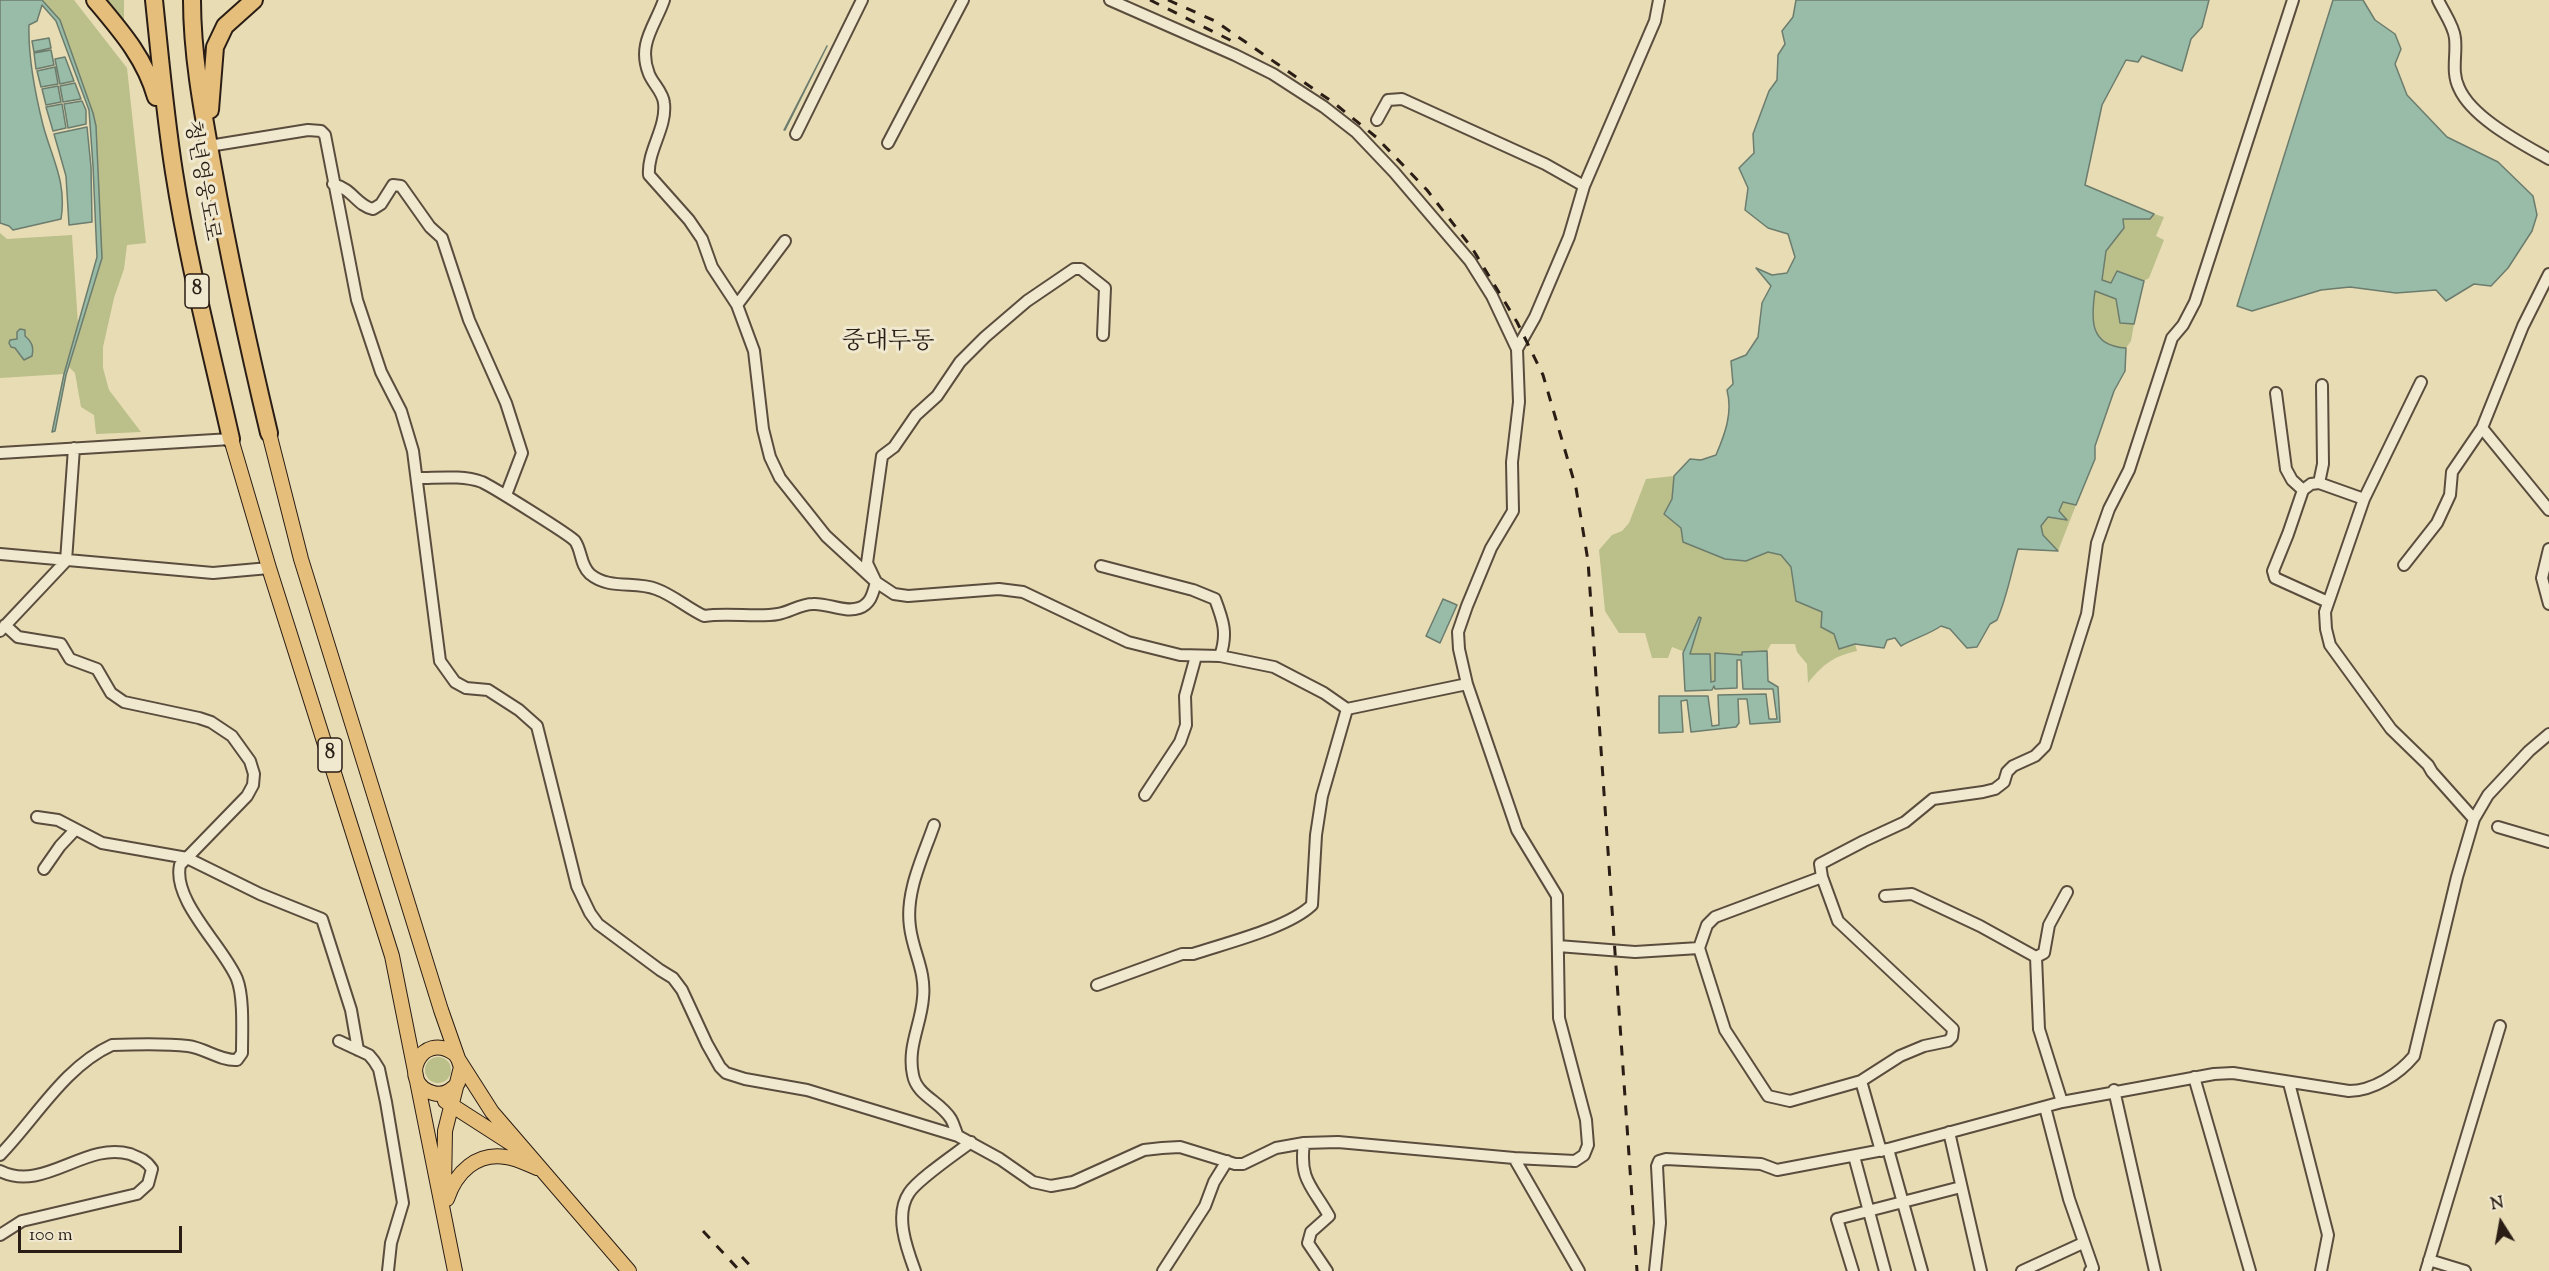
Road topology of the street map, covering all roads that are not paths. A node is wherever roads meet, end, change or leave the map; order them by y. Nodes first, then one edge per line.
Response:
1 (95, 0) edge
2 (153, 0) edge
3 (192, 0) edge
4 (254, 0) edge
5 (664, 0) edge
6 (862, 0) edge
7 (963, 0) edge
8 (1110, 0) edge
9 (1659, 0) edge
10 (2293, 0) edge
11 (2438, 0) edge
12 (1377, 120) dead end
13 (796, 134) dead end
14 (170, 142) junction
15 (208, 142) junction
16 (888, 142) dead end
17 (2549, 159) edge
18 (333, 184) junction
19 (1584, 186) junction
20 (784, 241) dead end
21 (2549, 274) edge
22 (736, 305) junction
23 (1103, 335) dead end
24 (1517, 349) junction
25 (2421, 382) dead end
26 (2322, 385) dead end
27 (2276, 393) dead end
28 (2482, 429) junction
29 (269, 433) joint
30 (231, 438) junction
31 (74, 448) junction
32 (0, 453) edge
33 (418, 478) junction
34 (2319, 483) junction
35 (2303, 490) junction
36 (506, 495) junction
37 (2364, 499) junction
38 (2549, 510) edge
39 (0, 554) edge
40 (2548, 556) edge
41 (66, 561) junction
42 (2404, 565) dead end
43 (1101, 566) dead end
44 (270, 568) junction
45 (876, 582) junction
46 (2328, 602) junction
47 (2549, 604) edge
48 (3, 628) edge
49 (1196, 656) junction
50 (1220, 656) junction
51 (1467, 684) junction
52 (1347, 709) junction
53 (2549, 734) edge
54 (1145, 795) dead end
55 (37, 817) dead end
56 (2474, 819) junction
57 (934, 825) dead end
58 (2498, 827) dead end
59 (75, 830) junction
60 (2549, 842) edge
61 (187, 858) junction
62 (45, 869) dead end
63 (1822, 877) junction
64 (2067, 892) dead end
65 (1885, 896) dead end
66 (1558, 946) junction
67 (1699, 948) junction
68 (2036, 957) junction
69 (1097, 985) dead end
70 (2500, 1026) dead end
71 (339, 1041) dead end
72 (358, 1050) junction
73 (459, 1060) junction
74 (415, 1075) junction
75 (2194, 1077) junction
76 (1861, 1081) junction
77 (458, 1083) junction
78 (2289, 1083) junction
79 (2114, 1090) junction
80 (430, 1092) junction
81 (2062, 1102) junction
82 (450, 1104) junction
83 (2046, 1107) junction
84 (1949, 1132) junction
85 (958, 1136) junction
86 (971, 1142) junction
87 (1304, 1143) junction
88 (1885, 1150) junction
89 (526, 1154) junction
90 (0, 1155) edge
91 (1854, 1156) junction
92 (1514, 1158) junction
93 (1227, 1161) junction
94 (540, 1169) junction
95 (0, 1171) edge
96 (1961, 1187) junction
97 (1903, 1201) junction
98 (1868, 1210) junction
99 (443, 1212) junction
100 (0, 1235) edge
101 (2084, 1243) junction
102 (2427, 1265) edge
103 (388, 1271) edge
104 (454, 1271) edge
105 (629, 1271) edge
106 (915, 1271) edge
107 (1163, 1271) edge
108 (1327, 1271) edge
109 (1579, 1271) edge
110 (1655, 1271) edge
111 (1852, 1271) edge
112 (1886, 1271) edge
113 (1922, 1271) edge
114 (1981, 1271) edge
115 (2022, 1271) edge
116 (2090, 1271) edge
117 (2155, 1271) edge
118 (2250, 1271) edge
119 (2321, 1271) edge
120 (2465, 1271) edge

1 - 14 highway
2 - 14 highway, 청년영웅도로 / 8
3 - 15 highway, 청년영웅도로 / 8
4 - 15 highway
5 - 22 street
6 - 13 street
7 - 16 street
8 - 24 street
9 - 19 street
10 - 63 street
11 - 17 street
12 - 19 street
14 - 30 highway, 청년영웅도로 / 8
15 - 18 street
15 - 29 highway, 청년영웅도로 / 8
18 - 33 street
18 - 36 street
19 - 24 street
20 - 22 street
21 - 28 street
22 - 45 street
23 - 45 street
24 - 51 street
25 - 37 street
26 - 34 street
27 - 35 street
28 - 38 street
28 - 42 street
29 - 73 main road, 8
30 - 31 street
30 - 44 main road, 8
31 - 32 street
31 - 41 street
33 - 36 street
33 - 85 street
34 - 35 street
34 - 37 street
35 - 46 street
36 - 45 street
37 - 46 street
39 - 41 street
40 - 47 street
41 - 44 street
41 - 48 street
43 - 50 street
44 - 74 main road, 8
45 - 49 street
46 - 56 street
48 - 61 street
49 - 50 street
49 - 54 street
50 - 52 street
51 - 52 street
51 - 66 street
52 - 69 street
53 - 56 street
55 - 59 street
56 - 78 street
57 - 85 street
58 - 60 street
59 - 61 street
59 - 62 street
61 - 72 street
61 - 90 street
63 - 67 street
63 - 76 street
64 - 68 street
65 - 68 street
66 - 67 street
66 - 92 street
67 - 76 street
68 - 81 street
70 - 102 street
71 - 72 street
72 - 103 street
73 - 74 main road
73 - 77 main road
73 - 89 main road
74 - 80 main road
74 - 99 main road, 8
75 - 78 street
75 - 79 street
75 - 118 street
76 - 88 street
77 - 80 main road
77 - 82 main road, 8
78 - 119 street
79 - 81 street
79 - 117 street
80 - 82 main road
81 - 83 street
82 - 89 main road
82 - 99 main road, 8
83 - 84 street
83 - 101 street
84 - 88 street
84 - 96 street
85 - 86 street
86 - 93 street
86 - 106 street
87 - 92 street
87 - 93 street
87 - 108 street
88 - 91 street
88 - 97 street
89 - 94 main road
91 - 98 street
91 - 110 street
92 - 109 street
93 - 107 street
94 - 99 main road
94 - 105 main road
95 - 100 street
96 - 97 street
96 - 114 street
97 - 98 street
97 - 113 street
98 - 111 street
98 - 112 street
99 - 104 main road, 8
101 - 115 street
101 - 116 street
102 - 120 street

